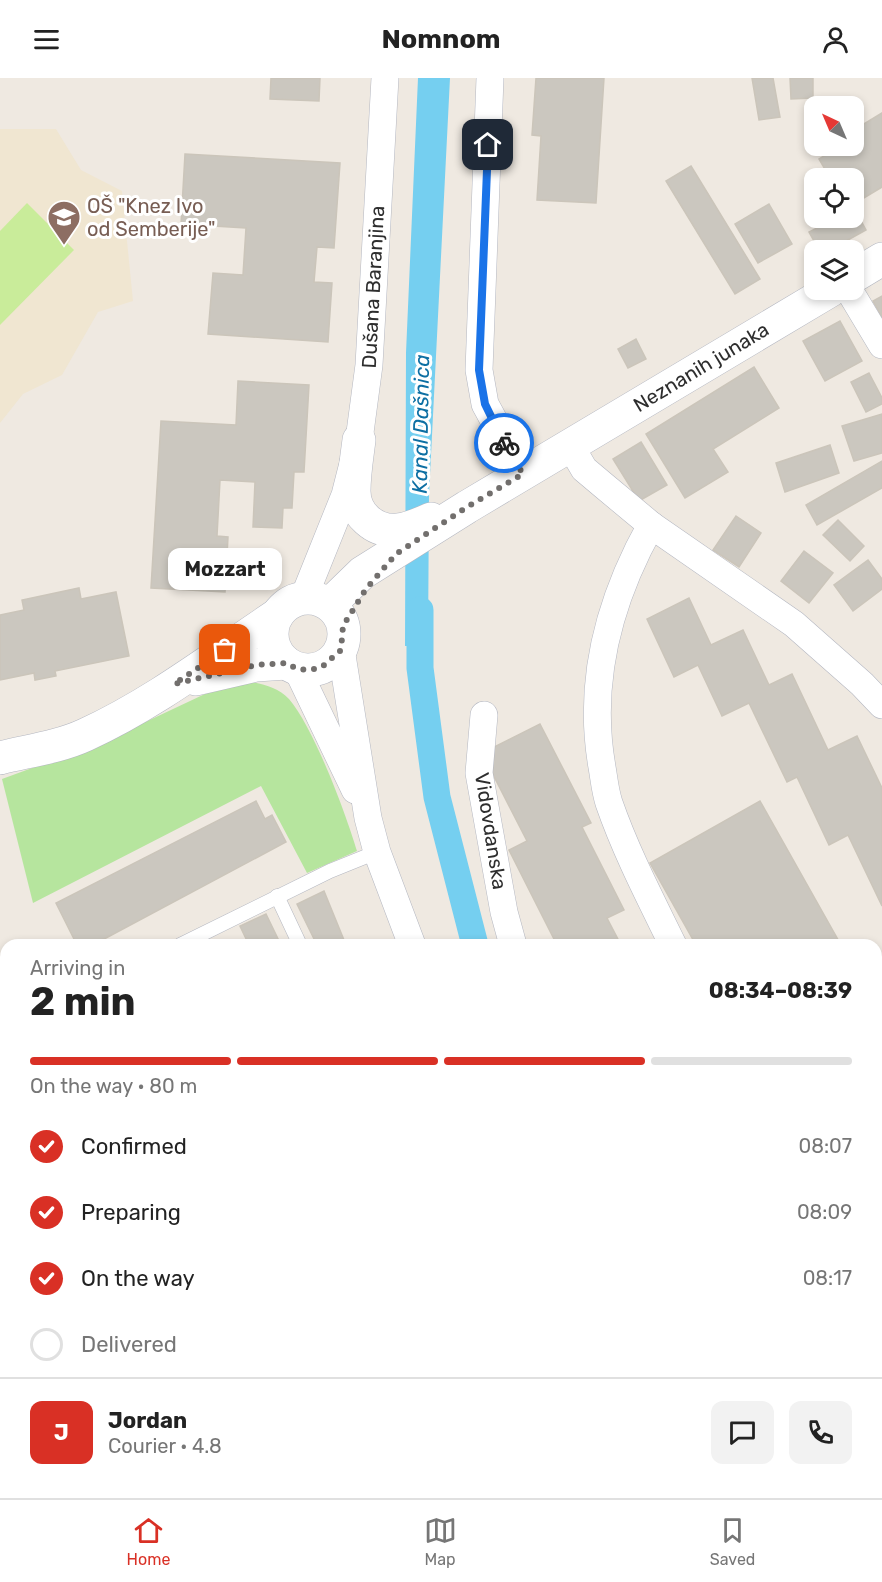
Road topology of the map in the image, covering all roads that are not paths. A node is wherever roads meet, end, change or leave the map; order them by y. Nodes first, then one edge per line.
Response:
1 (385, 78) edge
2 (490, 78) edge
3 (882, 259) edge
4 (864, 270) edge
5 (814, 300) edge
6 (855, 300) edge
7 (882, 345) edge
8 (359, 440) junction
9 (570, 445) junction
10 (523, 474) junction
11 (651, 525) junction
12 (395, 542) junction
13 (276, 615) junction
14 (328, 616) junction
15 (291, 666) junction
16 (174, 684) junction
17 (882, 705) edge
18 (484, 715) dead end
19 (0, 758) edge
20 (368, 818) junction
21 (377, 852) junction
22 (277, 896) junction
23 (192, 939) edge
24 (297, 939) edge
25 (410, 939) edge
26 (511, 939) edge
27 (670, 939) edge

1 - 8 street, Dušana Baranjina
2 - 10 street
3 - 4 main road
5 - 9 main road, Neznanih junaka
6 - 7 street
8 - 12 main road
8 - 14 street, Dušana Baranjina
9 - 10 main road, Neznanih junaka
9 - 11 street
10 - 12 main road, Neznanih junaka
11 - 17 street
11 - 27 street
12 - 14 main road
13 - 14 main road
13 - 15 main road
13 - 16 main road
14 - 15 main road
14 - 20 street
15 - 16 main road
15 - 20 street
16 - 19 main road
18 - 26 street, Vidovdanska
20 - 21 street
21 - 22 lane
21 - 25 street
22 - 23 lane
22 - 24 lane

